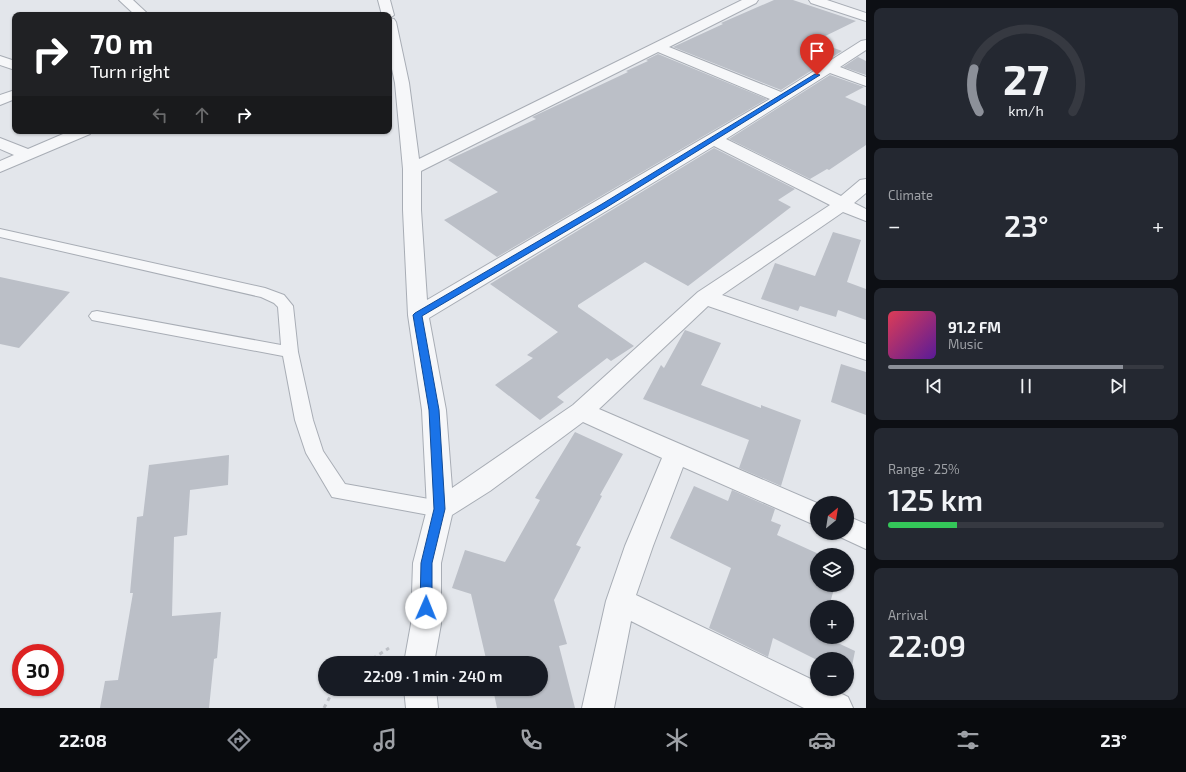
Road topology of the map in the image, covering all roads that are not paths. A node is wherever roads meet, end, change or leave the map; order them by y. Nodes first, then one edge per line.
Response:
1 (125, 0) edge
2 (384, 0) edge
3 (752, 0) edge
4 (815, 0) edge
5 (139, 12) edge
6 (387, 12) edge
7 (866, 17) edge
8 (866, 44) edge
9 (658, 47) junction
10 (392, 52) edge
11 (829, 68) junction
12 (395, 82) edge
13 (866, 82) edge
14 (12, 95) edge
15 (782, 98) junction
16 (0, 100) edge
17 (77, 134) edge
18 (714, 138) junction
19 (0, 143) edge
20 (27, 155) junction
21 (0, 167) edge
22 (412, 169) junction
23 (866, 184) edge
24 (841, 205) junction
25 (866, 216) edge
26 (0, 233) edge
27 (705, 297) junction
28 (418, 315) junction
29 (97, 316) dead end
30 (290, 352) junction
31 (866, 352) edge
32 (581, 411) junction
33 (676, 454) junction
34 (440, 509) junction
35 (810, 512) edge
36 (854, 531) edge
37 (866, 537) edge
38 (620, 602) junction
39 (420, 656) edge
40 (421, 696) edge
41 (422, 708) edge
42 (598, 708) edge
43 (837, 708) edge

1 - 5 street
2 - 6 street
3 - 9 street
4 - 7 street
8 - 11 street
9 - 15 street
9 - 22 street
10 - 12 street
11 - 13 street
11 - 15 street
12 - 22 street
14 - 16 street
15 - 18 street
17 - 20 street
18 - 24 street
18 - 28 street
19 - 20 street
20 - 21 street
22 - 28 street
23 - 24 street
24 - 25 street
24 - 27 street
26 - 30 lane
27 - 31 street
27 - 32 street
28 - 34 street
29 - 30 lane
30 - 34 lane
32 - 33 street
32 - 34 street
33 - 35 street
33 - 38 street
34 - 39 street
36 - 37 street
38 - 42 street
38 - 43 street
40 - 41 street

